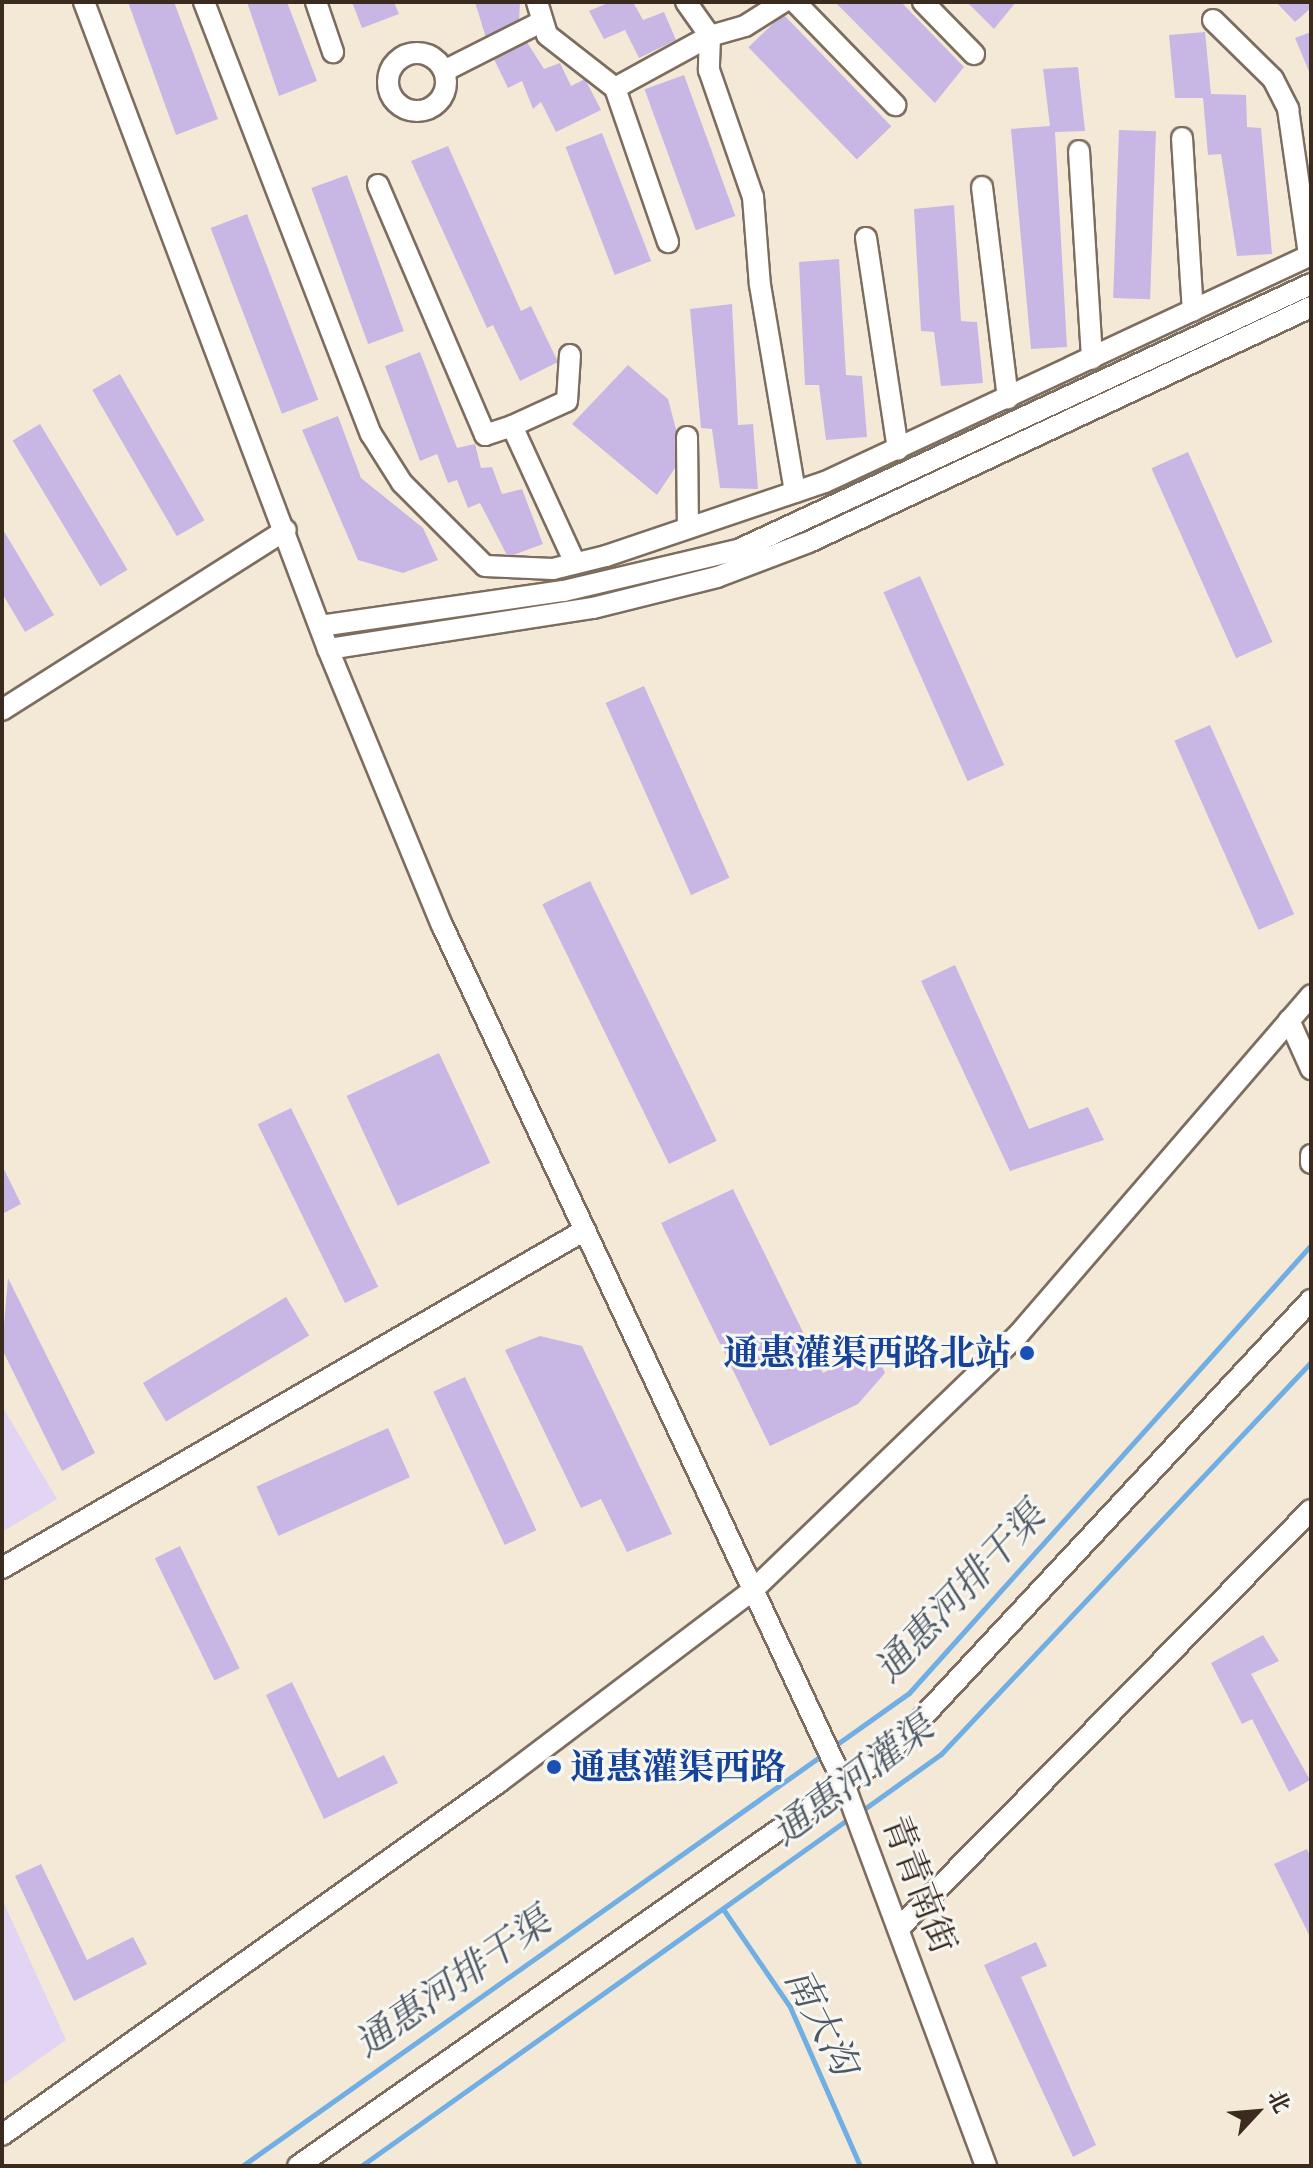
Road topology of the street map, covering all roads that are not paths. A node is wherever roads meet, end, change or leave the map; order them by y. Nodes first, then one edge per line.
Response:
1 (84, 2) edge
2 (204, 2) edge
3 (316, 2) edge
4 (686, 2) edge
5 (783, 2) edge
6 (795, 2) edge
7 (923, 2) edge
8 (539, 12) edge
9 (1213, 20) dead end
10 (710, 36) junction
11 (333, 52) dead end
12 (974, 54) dead end
13 (444, 71) dead end
14 (615, 88) junction
15 (895, 105) dead end
16 (1182, 138) dead end
17 (1079, 151) dead end
18 (378, 185) dead end
19 (982, 187) dead end
20 (866, 238) dead end
21 (668, 242) dead end
22 (1310, 255) edge
23 (1311, 284) edge
24 (1311, 307) edge
25 (1193, 311) junction
26 (570, 355) dead end
27 (1092, 359) junction
28 (1008, 398) junction
29 (512, 426) junction
30 (687, 437) dead end
31 (898, 450) junction
32 (795, 492) junction
33 (688, 528) junction
34 (286, 530) junction
35 (575, 563) junction
36 (320, 626) junction
37 (328, 649) junction
38 (2, 710) edge
39 (1311, 995) edge
40 (1289, 1020) junction
41 (1311, 1069) edge
42 (1311, 1155) edge
43 (1311, 1163) edge
44 (585, 1230) junction
45 (1311, 1300) edge
46 (1311, 1510) edge
47 (2, 1568) edge
48 (754, 1589) junction
49 (844, 1784) junction
50 (901, 1926) junction
51 (2, 2135) edge
52 (298, 2166) edge
53 (986, 2166) edge

1 - 34 street, 青青南街
2 - 35 street
3 - 11 street
4 - 10 street
5 - 10 street
6 - 15 street
7 - 12 street
8 - 13 street
8 - 14 street
9 - 22 street
10 - 14 street
10 - 32 street
14 - 21 street
16 - 25 street
17 - 27 street
18 - 29 street
19 - 28 street
20 - 31 street
22 - 25 street
23 - 36 street
24 - 37 street
25 - 27 street
26 - 29 street
27 - 28 street
28 - 31 street
29 - 35 street
30 - 33 street
31 - 32 street
32 - 33 street
33 - 35 street
34 - 36 street, 青青南街
34 - 38 street
36 - 37 street, 青青南街
37 - 44 street, 青青南街
39 - 40 street
40 - 41 street
40 - 48 street
42 - 43 street
44 - 47 street
44 - 48 street, 青青南街
45 - 49 street
46 - 50 street
48 - 49 street, 青青南街
48 - 51 street
49 - 50 street, 青青南街
49 - 52 street
50 - 53 street, 青青南街

